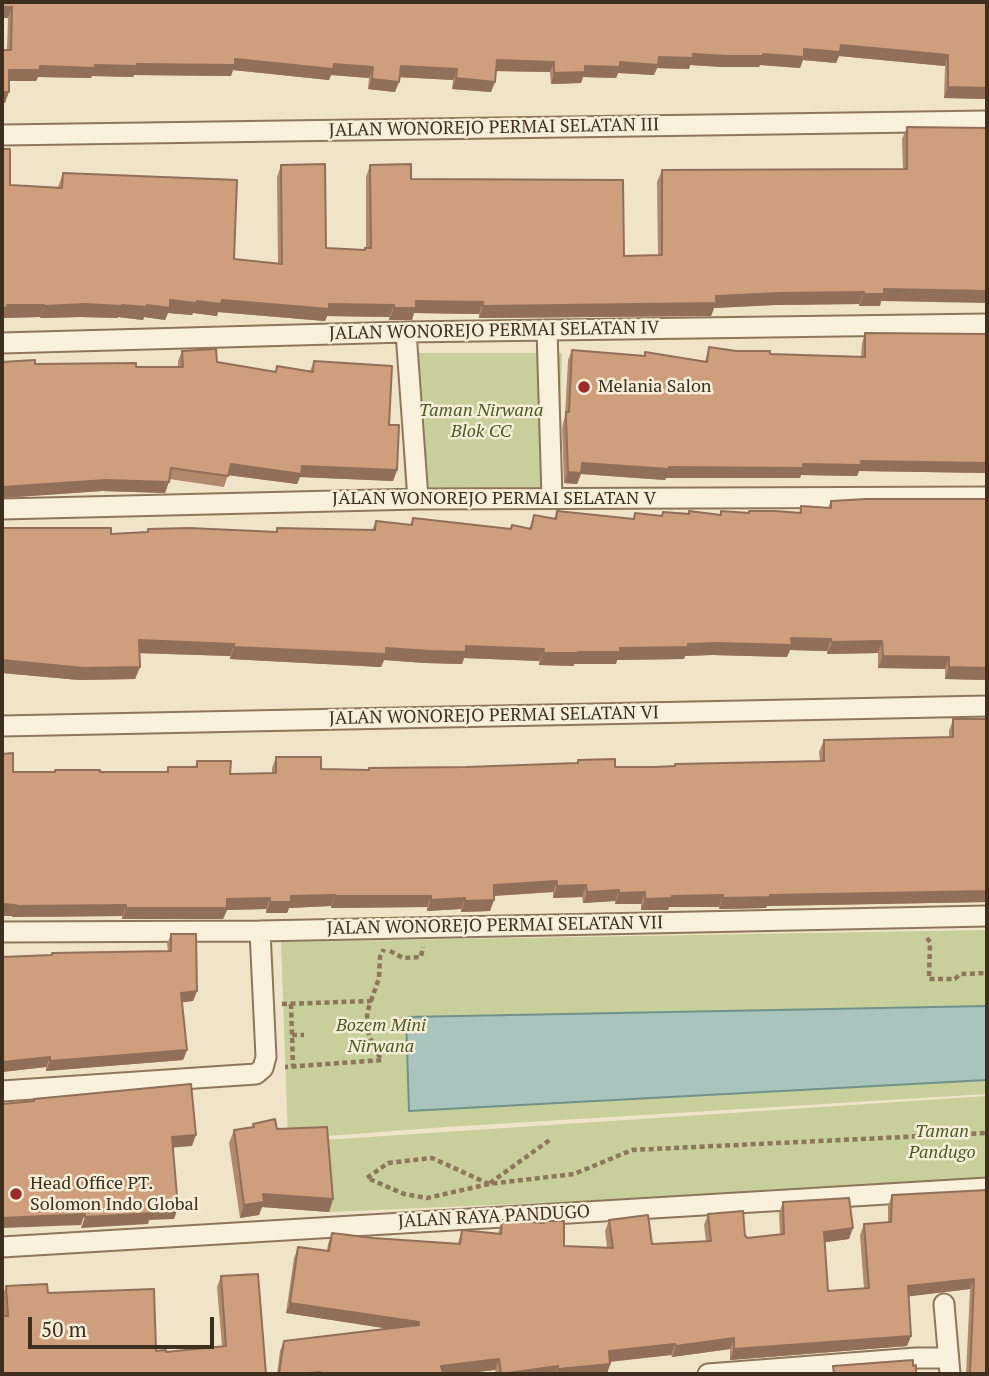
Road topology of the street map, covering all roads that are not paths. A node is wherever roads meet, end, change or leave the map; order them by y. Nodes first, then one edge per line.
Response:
1 (987, 121) edge
2 (2, 135) edge
3 (987, 324) edge
4 (547, 330) junction
5 (406, 332) junction
6 (2, 343) edge
7 (987, 497) edge
8 (552, 498) junction
9 (418, 499) junction
10 (2, 509) edge
11 (987, 706) edge
12 (2, 726) edge
13 (987, 916) edge
14 (261, 930) junction
15 (2, 932) edge
16 (2, 1091) edge
17 (987, 1188) edge
18 (2, 1247) edge
19 (944, 1304) dead end
20 (949, 1366) edge
21 (708, 1374) edge

1 - 2 street, JALAN WONOREJO PERMAI SELATAN III
3 - 4 street, JALAN WONOREJO PERMAI SELATAN IV
4 - 5 street, JALAN WONOREJO PERMAI SELATAN IV
4 - 8 street
5 - 6 street, JALAN WONOREJO PERMAI SELATAN IV
5 - 9 street
7 - 8 street, JALAN WONOREJO PERMAI SELATAN V
8 - 9 street, JALAN WONOREJO PERMAI SELATAN V
9 - 10 street, JALAN WONOREJO PERMAI SELATAN V
11 - 12 street, JALAN WONOREJO PERMAI SELATAN VI
13 - 14 street, JALAN WONOREJO PERMAI SELATAN VII
14 - 15 street, JALAN WONOREJO PERMAI SELATAN VII
14 - 16 street
17 - 18 street, JALAN RAYA PANDUGO
19 - 20 street
20 - 21 street

